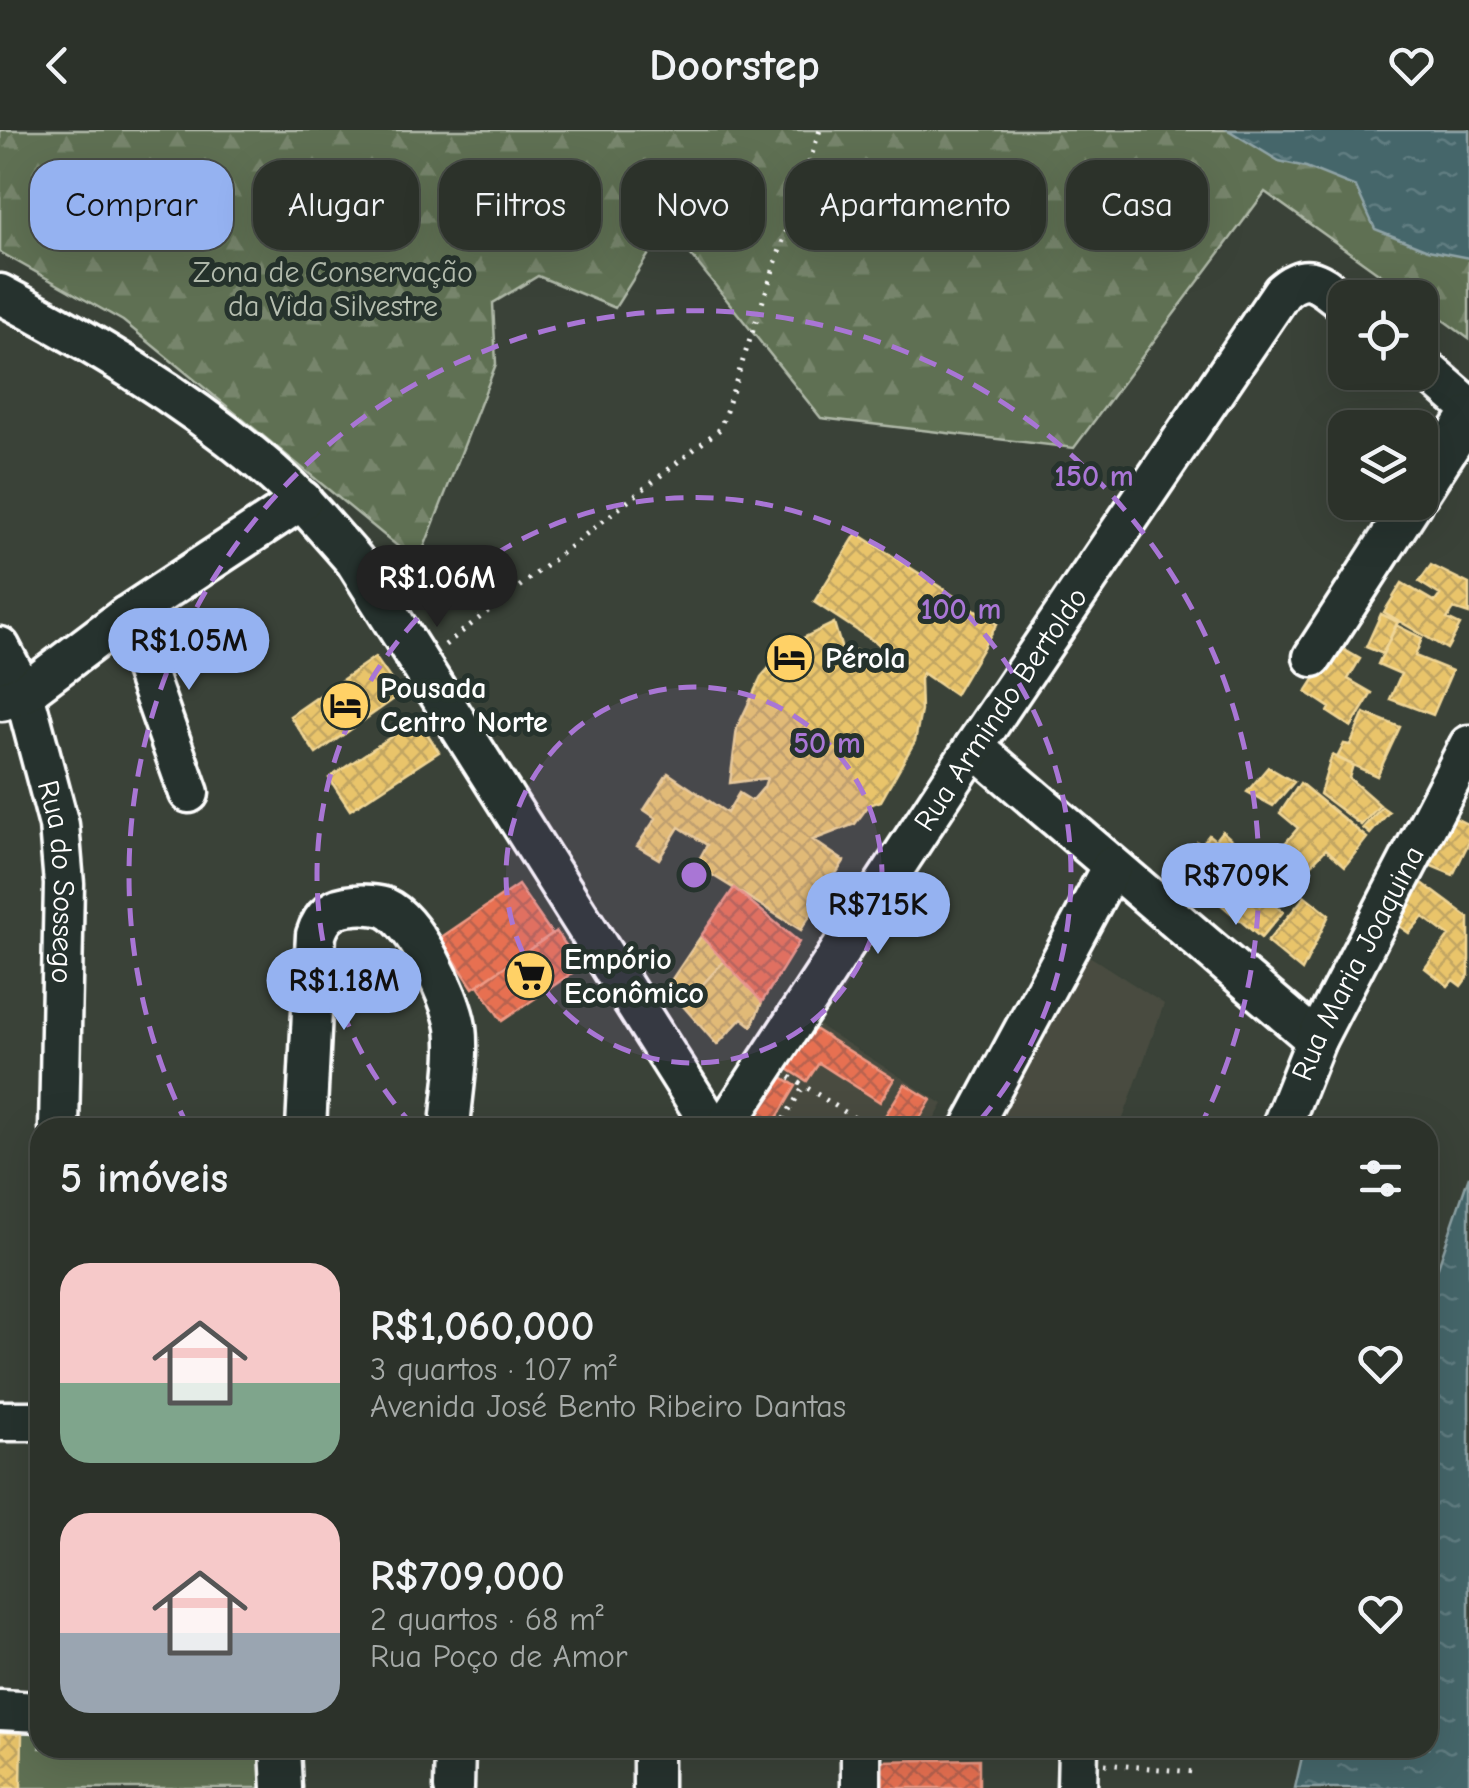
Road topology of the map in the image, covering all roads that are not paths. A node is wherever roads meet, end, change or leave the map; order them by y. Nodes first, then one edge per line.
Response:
1 (1328, 291) edge
2 (0, 294) edge
3 (1438, 380) edge
4 (1469, 407) edge
5 (1469, 416) edge
6 (1438, 464) edge
7 (302, 500) junction
8 (1401, 520) edge
9 (126, 616) junction
10 (0, 647) edge
11 (1313, 657) dead end
12 (12, 698) edge
13 (1469, 745) edge
14 (974, 747) junction
15 (189, 793) dead end
16 (1112, 866) junction
17 (1316, 1040) junction
18 (59, 1118) edge
19 (307, 1118) edge
20 (451, 1118) edge
21 (707, 1118) edge
22 (731, 1118) edge
23 (976, 1118) edge
24 (1285, 1118) edge
25 (0, 1421) edge
26 (30, 1421) edge
27 (0, 1710) edge
28 (30, 1712) edge
29 (280, 1758) edge
30 (455, 1758) edge
31 (653, 1758) edge
32 (861, 1758) edge
33 (282, 1788) edge
34 (454, 1788) edge
35 (653, 1788) edge
36 (860, 1788) edge

1 - 14 street, Rua Armindo Bertoldo
2 - 7 street
3 - 4 street
5 - 6 street
7 - 9 street
7 - 21 street
8 - 11 street
9 - 12 street
9 - 15 street
10 - 12 street, Rua do Sossego
12 - 18 street, Rua do Sossego
13 - 17 street, Rua Maria Joaquina
14 - 16 street
14 - 22 street, Rua Armindo Bertoldo
16 - 17 street
16 - 23 street
17 - 24 street, Rua Maria Joaquina
19 - 20 street
25 - 26 street
27 - 28 street
29 - 33 street
30 - 34 street
31 - 35 street
32 - 36 street

